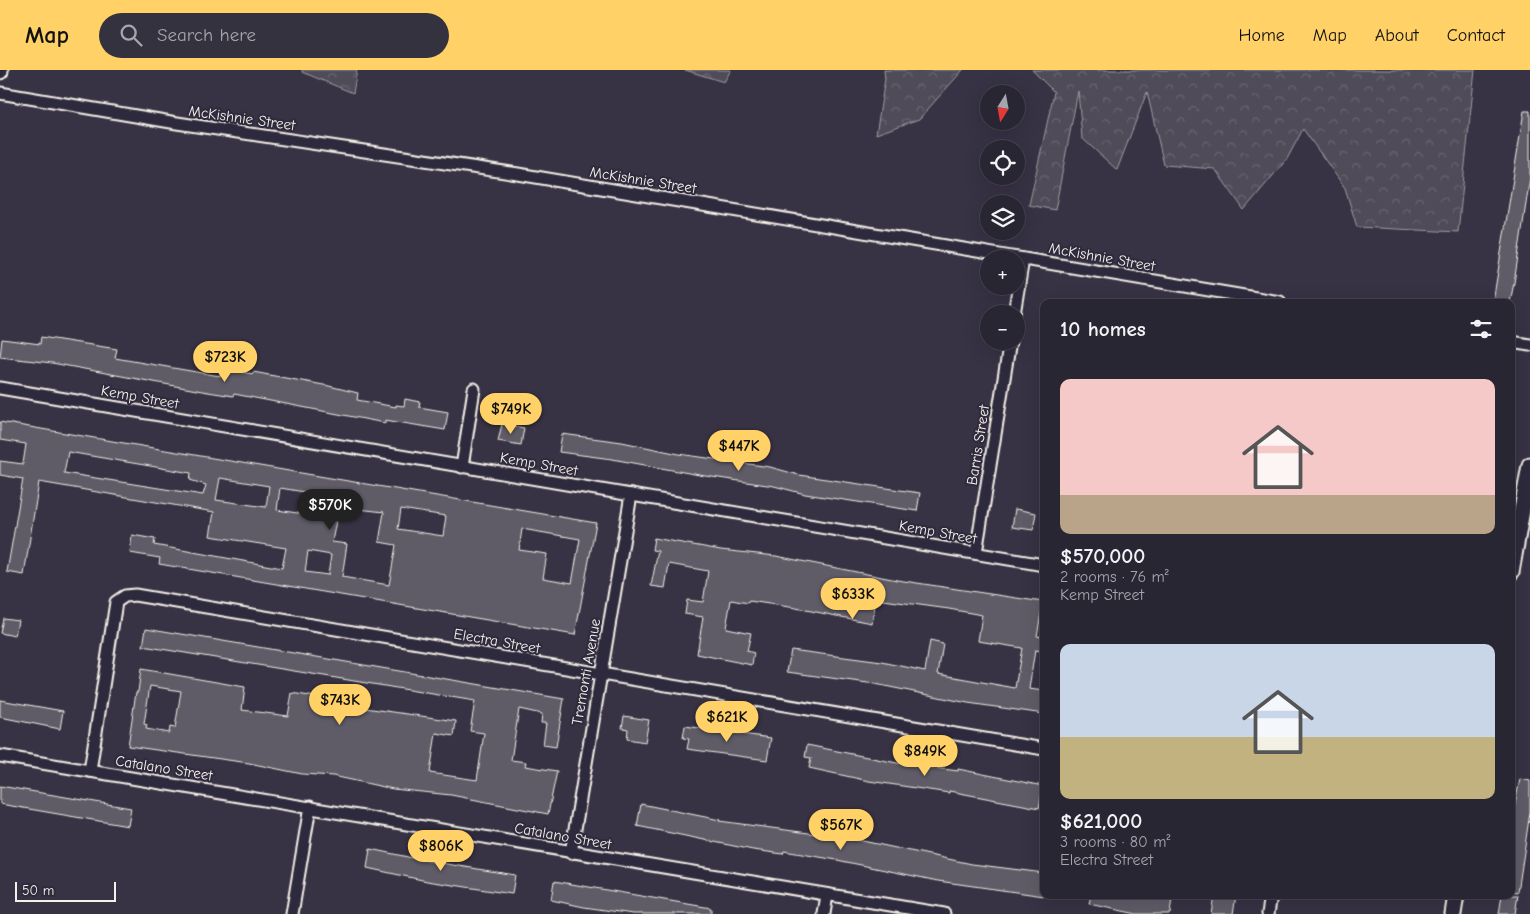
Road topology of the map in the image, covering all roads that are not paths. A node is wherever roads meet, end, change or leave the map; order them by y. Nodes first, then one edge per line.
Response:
1 (0, 93) edge
2 (980, 252) edge
3 (1025, 259) edge
4 (1262, 299) edge
5 (1515, 343) edge
6 (1530, 345) edge
7 (1009, 350) edge
8 (0, 388) edge
9 (474, 389) dead end
10 (1530, 465) edge
11 (462, 466) junction
12 (631, 495) junction
13 (1515, 549) edge
14 (976, 553) junction
15 (1040, 564) edge
16 (601, 674) junction
17 (1040, 748) edge
18 (0, 756) edge
19 (90, 771) junction
20 (310, 807) junction
21 (570, 853) junction
22 (828, 895) junction
23 (1270, 899) edge
24 (1455, 899) edge
25 (292, 914) edge
26 (824, 914) edge
27 (944, 914) edge
28 (1268, 914) edge
29 (1453, 914) edge

1 - 2 street, McKishnie Street
3 - 4 street, McKishnie Street
5 - 6 street
7 - 14 street, Barris Street
8 - 11 street, Kemp Street
9 - 11 street
10 - 13 street
11 - 12 street, Kemp Street
12 - 14 street, Kemp Street
12 - 16 street, Tremonti Avenue
14 - 15 street, Kemp Street
16 - 17 street, Electra Street
16 - 19 street, Electra Street
16 - 21 street, Tremonti Avenue
18 - 19 street, Catalano Street
19 - 20 street, Catalano Street
20 - 21 street, Catalano Street
20 - 25 street
21 - 22 street, Catalano Street
22 - 26 street
22 - 27 street, Catalano Street
23 - 28 street
24 - 29 street

